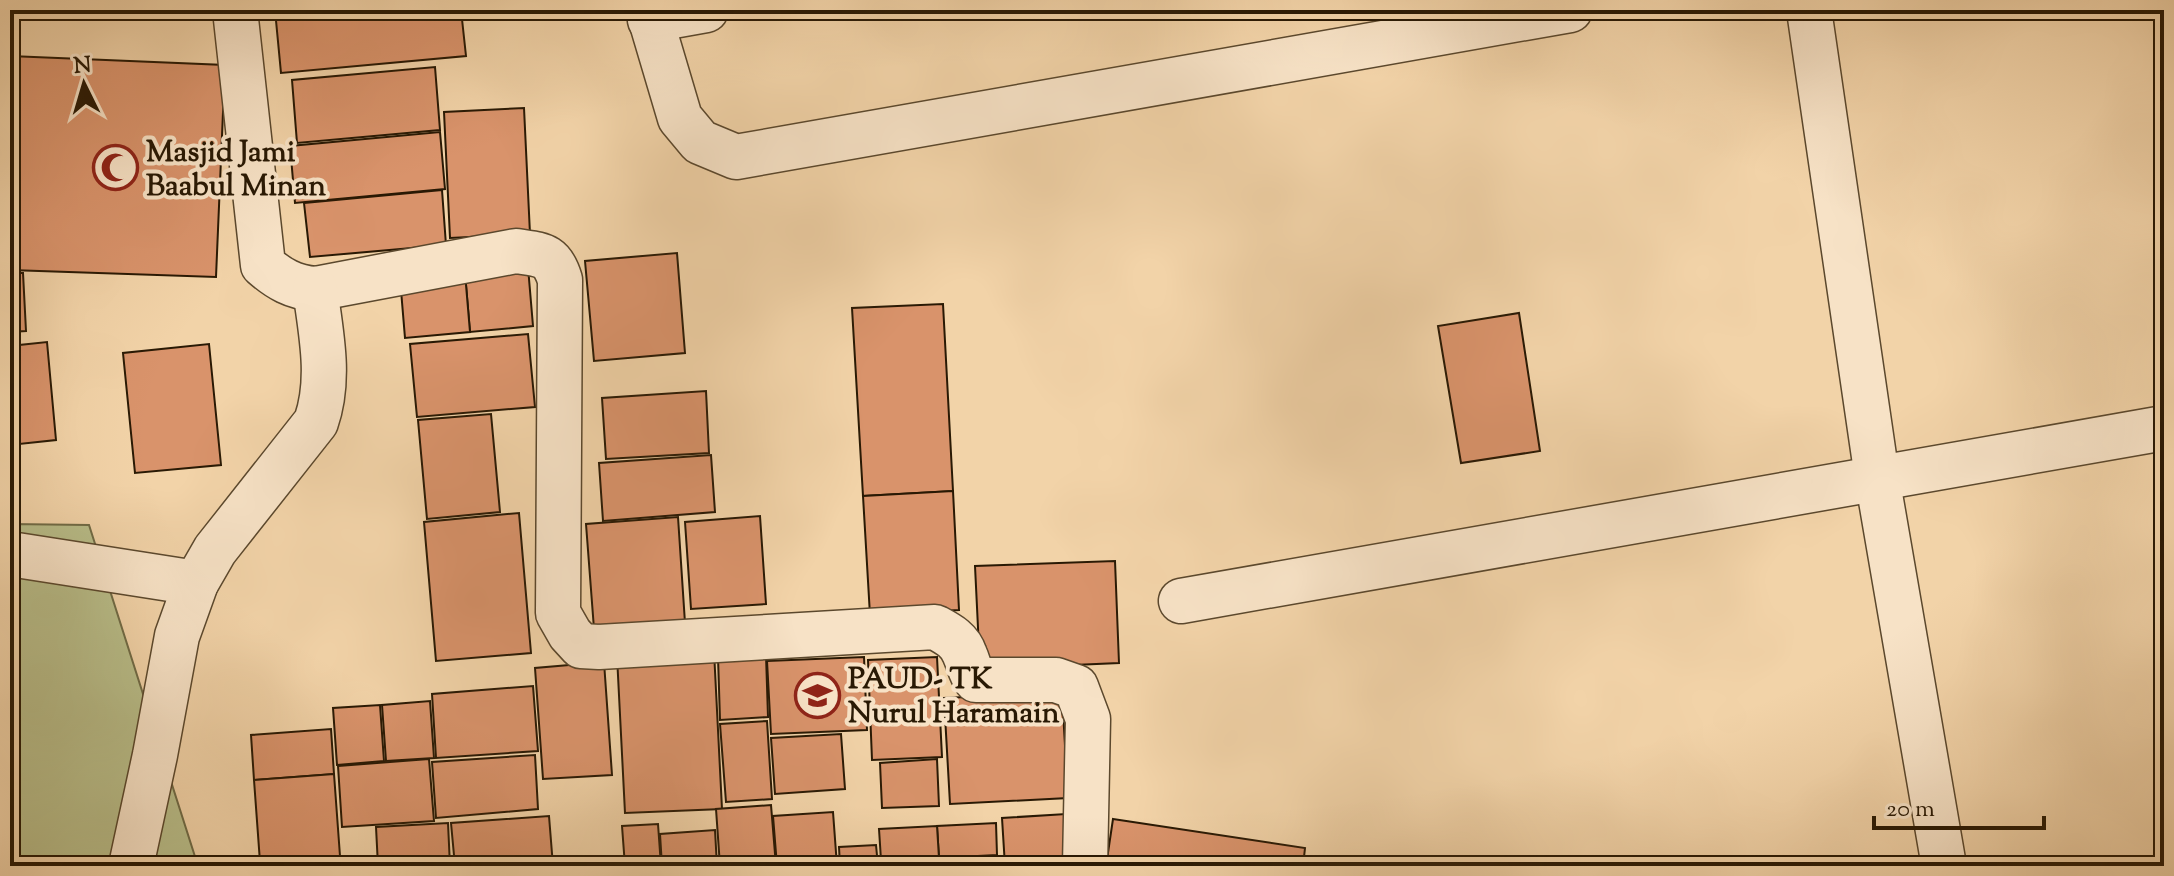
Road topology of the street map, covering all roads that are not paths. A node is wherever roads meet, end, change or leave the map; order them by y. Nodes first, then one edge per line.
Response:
1 (235, 10) edge
2 (706, 10) edge
3 (1570, 10) edge
4 (1809, 10) edge
5 (649, 15) edge
6 (315, 289) junction
7 (2164, 428) edge
8 (1877, 477) junction
9 (10, 554) edge
10 (196, 583) junction
11 (1181, 601) dead end
12 (131, 866) edge
13 (1085, 866) edge
14 (1944, 866) edge

1 - 6 street
2 - 5 street
3 - 5 street
4 - 8 street
6 - 10 street
6 - 13 street
7 - 8 street
8 - 11 street
8 - 14 street
9 - 10 street
10 - 12 street

